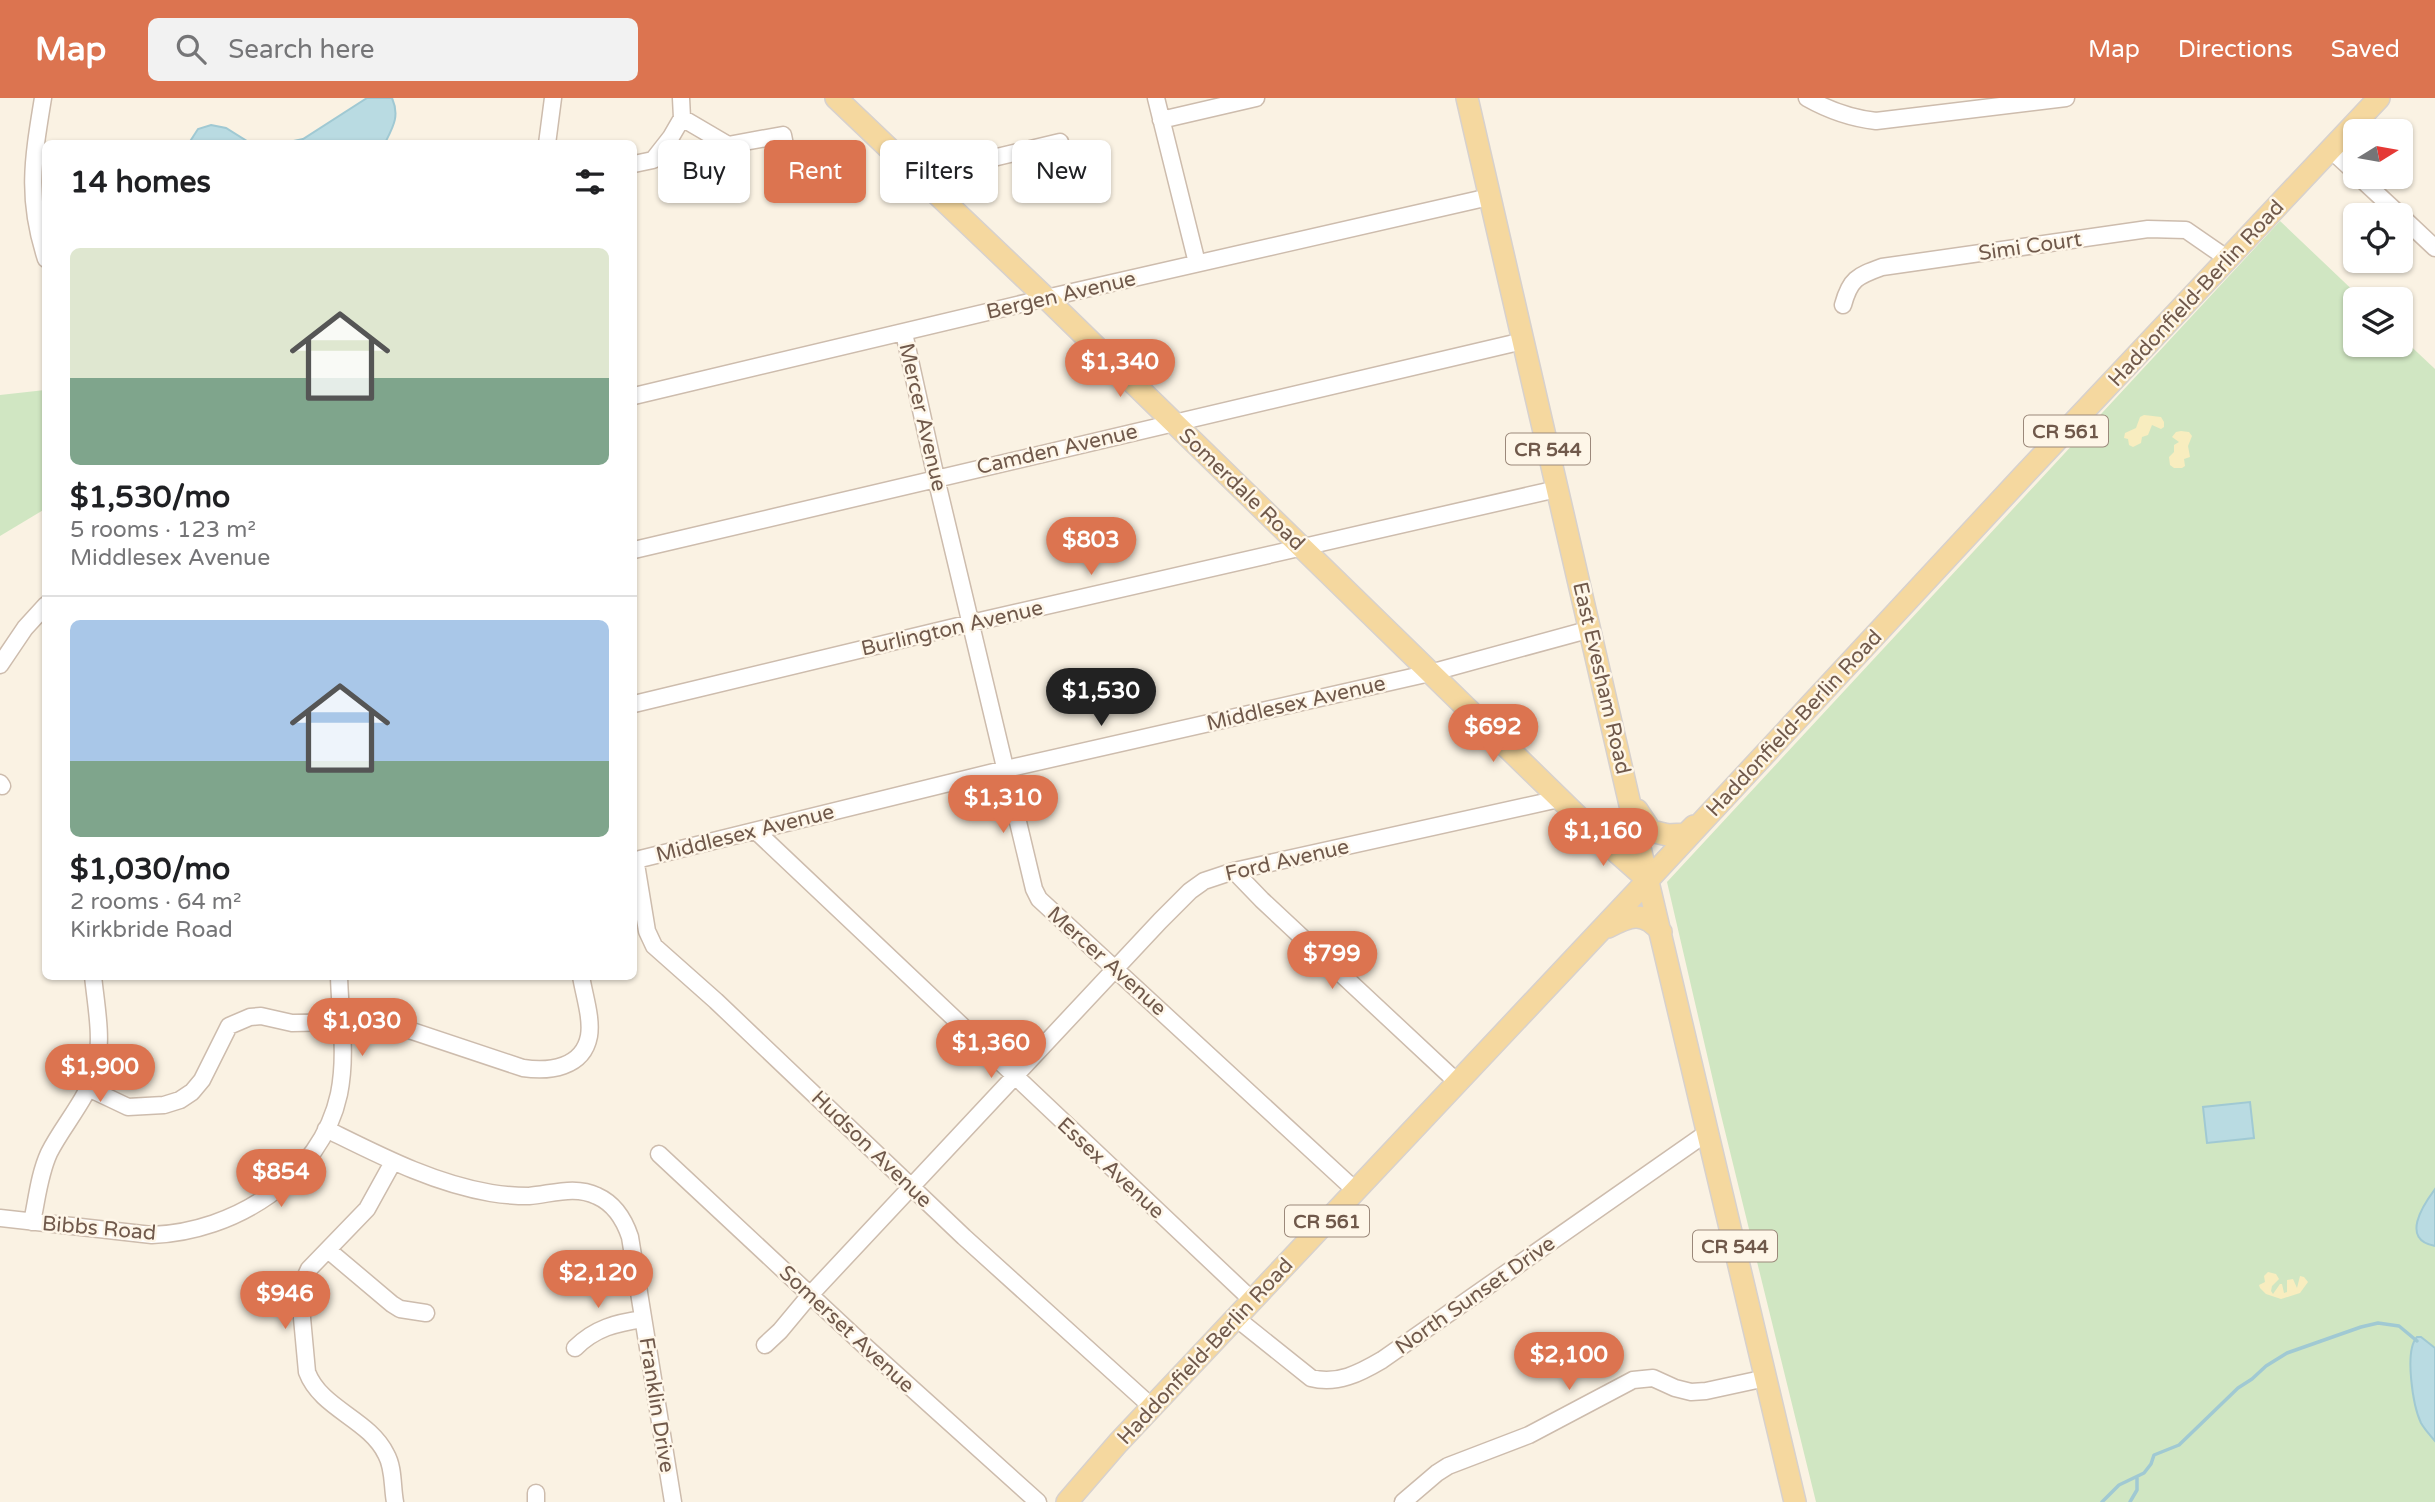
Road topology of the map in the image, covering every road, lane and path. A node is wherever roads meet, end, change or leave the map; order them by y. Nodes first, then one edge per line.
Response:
1 (43, 98) edge
2 (553, 98) edge
3 (681, 98) edge
4 (836, 98) edge
5 (1156, 98) edge
6 (1256, 98) edge
7 (1467, 98) edge
8 (1807, 98) edge
9 (2066, 98) edge
10 (2379, 98) edge
11 (682, 118) junction
12 (1161, 120) junction
13 (548, 140) edge
14 (784, 140) edge
15 (880, 140) edge
16 (2331, 150) junction
17 (2343, 161) edge
18 (637, 163) edge
19 (2372, 189) edge
20 (1489, 197) junction
21 (946, 203) edge
22 (2386, 203) edge
23 (2413, 228) edge
24 (42, 246) edge
25 (2435, 248) edge
26 (2228, 259) junction
27 (1197, 264) junction
28 (1046, 298) junction
29 (1843, 305) dead end
30 (904, 333) junction
31 (1523, 341) junction
32 (637, 395) edge
33 (1173, 422) junction
34 (936, 478) junction
35 (1557, 489) junction
36 (1302, 548) junction
37 (637, 549) edge
38 (42, 609) edge
39 (971, 623) junction
40 (1591, 629) junction
41 (3, 655) edge
42 (1430, 673) junction
43 (637, 703) edge
44 (1006, 769) junction
45 (1559, 799) junction
46 (1630, 799) junction
47 (1699, 826) junction
48 (756, 831) junction
49 (637, 863) edge
50 (637, 870) edge
51 (1234, 871) junction
52 (1648, 880) junction
53 (1604, 927) junction
54 (1661, 932) junction
55 (1115, 968) junction
56 (93, 980) edge
57 (339, 980) edge
58 (582, 980) edge
59 (343, 1023) junction
60 (1014, 1077) junction
61 (1457, 1082) junction
62 (88, 1088) junction
63 (326, 1129) junction
64 (1708, 1132) junction
65 (659, 1154) dead end
66 (393, 1162) junction
67 (911, 1186) junction
68 (1356, 1191) junction
69 (0, 1218) edge
70 (32, 1222) junction
71 (328, 1250) junction
72 (810, 1295) junction
73 (1253, 1301) junction
74 (426, 1313) dead end
75 (1236, 1318) junction
76 (643, 1319) junction
77 (765, 1345) dead end
78 (575, 1348) dead end
79 (1766, 1378) junction
80 (1152, 1407) junction
81 (395, 1502) edge
82 (673, 1502) edge
83 (1038, 1502) edge
84 (1067, 1502) edge
85 (1403, 1502) edge
86 (1796, 1502) edge

1 - 24 street
2 - 13 street
3 - 11 street
4 - 15 main road, Somerdale Road
5 - 12 street
6 - 12 street
7 - 20 main road, East Evesham Road / CR 544
8 - 9 street
10 - 16 main road, Haddonfield-Berlin Road / CR 561
11 - 14 street
11 - 18 street
12 - 27 street
16 - 17 street
16 - 26 main road, Haddonfield-Berlin Road / CR 561
19 - 22 street
20 - 27 street, Bergen Avenue
20 - 31 main road, East Evesham Road / CR 544
21 - 28 main road, Somerdale Road
23 - 25 street
26 - 29 street, Simi Court
26 - 47 main road, Haddonfield-Berlin Road / CR 561
27 - 28 street, Bergen Avenue
28 - 30 street, Bergen Avenue
28 - 33 main road, Somerdale Road
30 - 32 street, Bergen Avenue
30 - 34 street, Mercer Avenue
31 - 33 street, Camden Avenue
31 - 35 main road, East Evesham Road / CR 544
33 - 34 street, Camden Avenue
33 - 36 main road, Somerdale Road
34 - 37 street, Camden Avenue
34 - 39 street, Mercer Avenue
35 - 36 street, Burlington Avenue
35 - 40 main road, East Evesham Road / CR 544
36 - 39 street, Burlington Avenue
36 - 42 main road, Somerdale Road
38 - 41 street
39 - 43 street, Burlington Avenue
39 - 44 street, Mercer Avenue
40 - 42 street, Middlesex Avenue
40 - 46 main road, East Evesham Road / CR 544
42 - 44 street, Middlesex Avenue
42 - 45 main road, Somerdale Road
44 - 48 street, Middlesex Avenue
44 - 55 street, Mercer Avenue
45 - 51 street, Ford Avenue
45 - 52 main road, Somerdale Road
46 - 47 main road
46 - 52 main road, East Evesham Road / CR 544
47 - 52 main road, Haddonfield-Berlin Road / CR 561
48 - 49 street, Middlesex Avenue
48 - 60 street, Essex Avenue
50 - 67 street, Hudson Avenue
51 - 55 street, Ford Avenue
51 - 61 street
52 - 53 main road, Haddonfield-Berlin Road / CR 561
52 - 54 main road, East Evesham Road / CR 544
53 - 54 main road
53 - 61 main road, Haddonfield-Berlin Road / CR 561
54 - 64 main road, East Evesham Road / CR 544
55 - 60 street, Ford Avenue
55 - 68 street, Mercer Avenue
56 - 62 street
57 - 59 street, Bibbs Road
58 - 59 street
59 - 62 street
59 - 63 street, Bibbs Road
60 - 67 street, Ford Avenue
60 - 73 street, Essex Avenue
61 - 68 main road, Haddonfield-Berlin Road / CR 561
62 - 70 street
63 - 66 street, Franklin Drive
63 - 70 street, Bibbs Road
64 - 75 street, North Sunset Drive
64 - 79 main road, East Evesham Road / CR 544
65 - 72 street, Somerset Avenue
66 - 71 street
66 - 76 street, Franklin Drive
67 - 72 street, Ford Avenue
67 - 80 street, Hudson Avenue
68 - 73 main road, Haddonfield-Berlin Road / CR 561
69 - 70 street, Bibbs Road
71 - 74 street
71 - 81 street
72 - 77 street, Ford Avenue
72 - 83 street, Somerset Avenue
73 - 75 main road, Haddonfield-Berlin Road / CR 561
75 - 80 main road, Haddonfield-Berlin Road / CR 561
76 - 78 street
76 - 82 street, Franklin Drive
79 - 85 street
79 - 86 main road, East Evesham Road / CR 544
80 - 84 main road, Haddonfield-Berlin Road / CR 561

